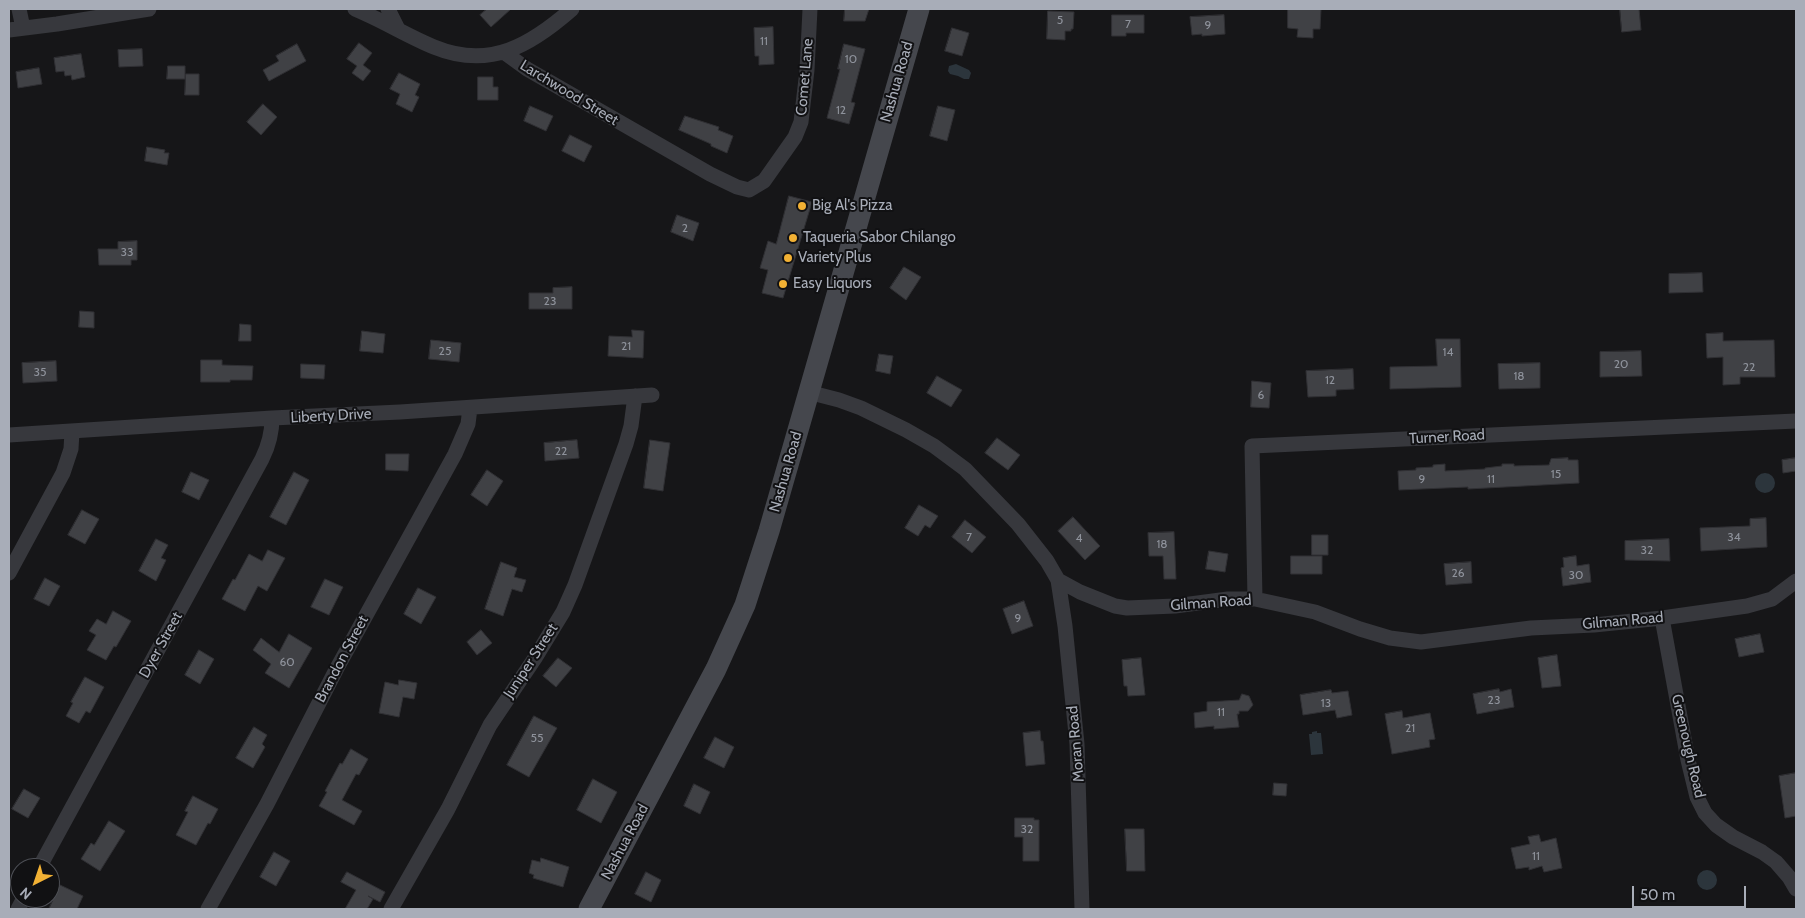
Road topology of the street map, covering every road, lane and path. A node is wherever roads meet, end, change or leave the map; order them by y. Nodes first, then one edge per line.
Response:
1 (19, 9) edge
2 (149, 9) edge
3 (355, 9) edge
4 (388, 9) edge
5 (572, 9) edge
6 (810, 9) edge
7 (919, 9) edge
8 (16, 29) edge
9 (398, 29) junction
10 (504, 53) junction
11 (754, 188) joint
12 (808, 392) junction
13 (652, 395) dead end
14 (635, 396) junction
15 (470, 408) junction
16 (272, 418) junction
17 (1796, 422) edge
18 (72, 432) junction
19 (9, 435) edge
20 (9, 573) edge
21 (1058, 580) junction
22 (1796, 582) edge
23 (1255, 599) junction
24 (1662, 618) junction
25 (45, 858) edge
26 (1796, 889) edge
27 (208, 909) edge
28 (391, 909) edge
29 (588, 909) edge
30 (1082, 909) edge

1 - 8 street
2 - 8 street
3 - 9 street, Larchwood Street
4 - 9 street
5 - 10 street
6 - 11 street, Comet Lane
7 - 12 main road, Nashua Road
9 - 10 street, Larchwood Street
10 - 11 street, Larchwood Street
12 - 21 street
12 - 29 main road, Nashua Road
13 - 14 street, Liberty Drive
14 - 15 street, Liberty Drive
14 - 28 street, Juniper Street
15 - 16 street, Liberty Drive
15 - 27 street, Brandon Street
16 - 18 street, Liberty Drive
16 - 25 street, Dyer Street
17 - 23 street, Turner Road
18 - 19 street, Liberty Drive
18 - 20 street
21 - 23 street, Gilman Road
21 - 30 street, Moran Road
22 - 24 street, Gilman Road
23 - 24 street, Gilman Road
24 - 26 street, Greenough Road

